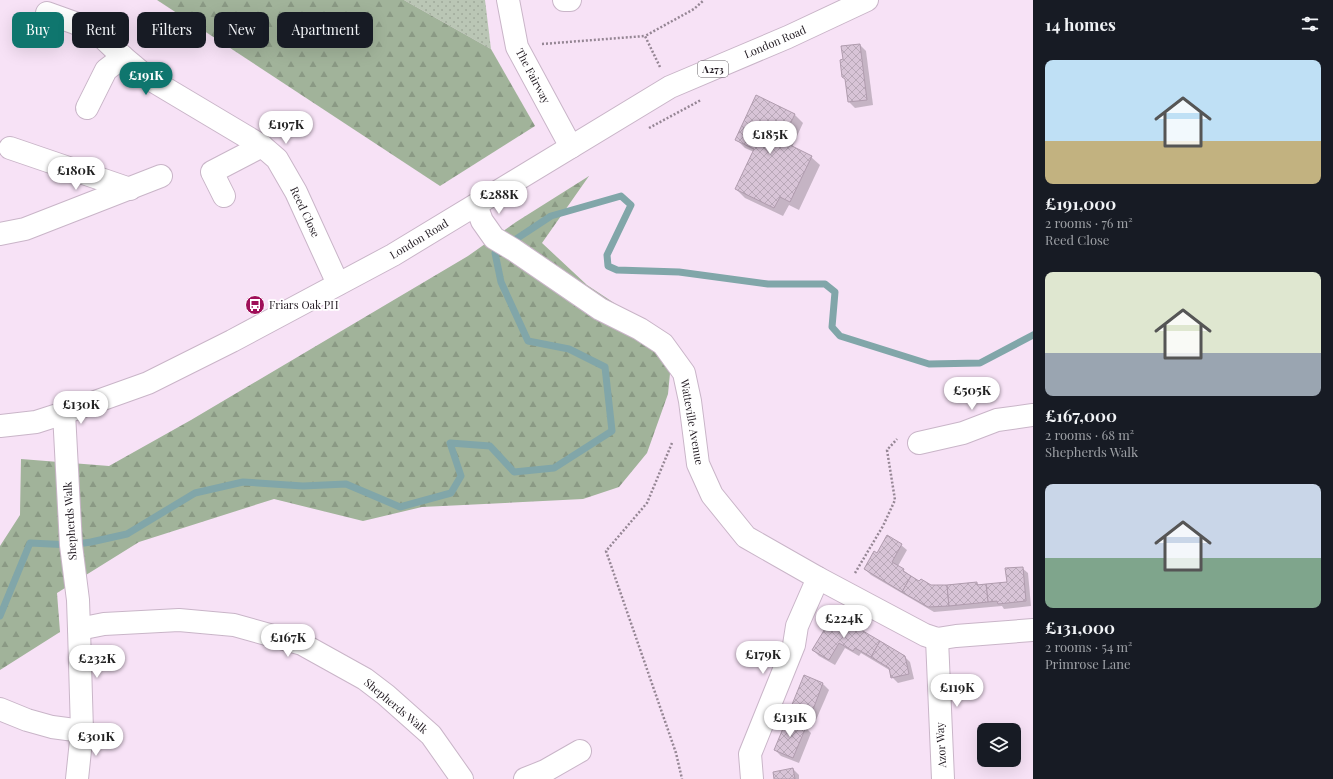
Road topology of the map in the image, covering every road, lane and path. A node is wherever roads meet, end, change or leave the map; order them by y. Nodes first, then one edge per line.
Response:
1 (508, 0) edge
2 (564, 0) edge
3 (570, 0) edge
4 (704, 0) edge
5 (867, 0) edge
6 (64, 19) edge
7 (645, 36) junction
8 (517, 47) junction
9 (123, 57) junction
10 (670, 87) junction
11 (87, 108) dead end
12 (682, 110) dead end
13 (262, 146) junction
14 (571, 147) junction
15 (10, 148) dead end
16 (161, 176) dead end
17 (130, 189) junction
18 (224, 196) dead end
19 (476, 205) junction
20 (0, 234) edge
21 (338, 284) junction
22 (64, 413) junction
23 (1033, 415) edge
24 (0, 426) edge
25 (910, 438) joint
26 (673, 440) dead end
27 (818, 578) junction
28 (844, 592) junction
29 (79, 629) junction
30 (1033, 630) edge
31 (936, 639) junction
32 (0, 708) edge
33 (82, 731) junction
34 (580, 751) dead end
35 (77, 779) edge
36 (462, 779) edge
37 (525, 779) edge
38 (682, 779) edge
39 (752, 779) edge
40 (943, 779) edge

1 - 8 street, The Fairway
2 - 3 street
4 - 7 path
5 - 10 street, London Road / A273
6 - 9 street, Reed Close
7 - 8 path
7 - 10 path
8 - 14 street, The Fairway
9 - 11 street
9 - 13 street, Reed Close
10 - 12 path
10 - 14 street, London Road / A273
13 - 18 street
13 - 21 street, Reed Close
14 - 19 street, London Road / A273
15 - 17 street
16 - 17 street
17 - 20 street
19 - 21 street, London Road / A273
19 - 27 street, Watteville Avenue
21 - 22 street, London Road / A273
22 - 24 street, London Road / A273
22 - 29 street, Shepherds Walk
23 - 25 street
25 - 28 path
26 - 38 path
27 - 28 street, Watteville Avenue
27 - 39 street
28 - 31 street, Watteville Avenue
29 - 33 street, Shepherds Walk
29 - 36 street, Shepherds Walk
30 - 31 street
31 - 40 street, Azor Way
32 - 33 street
33 - 35 street, Shepherds Walk
34 - 37 street

